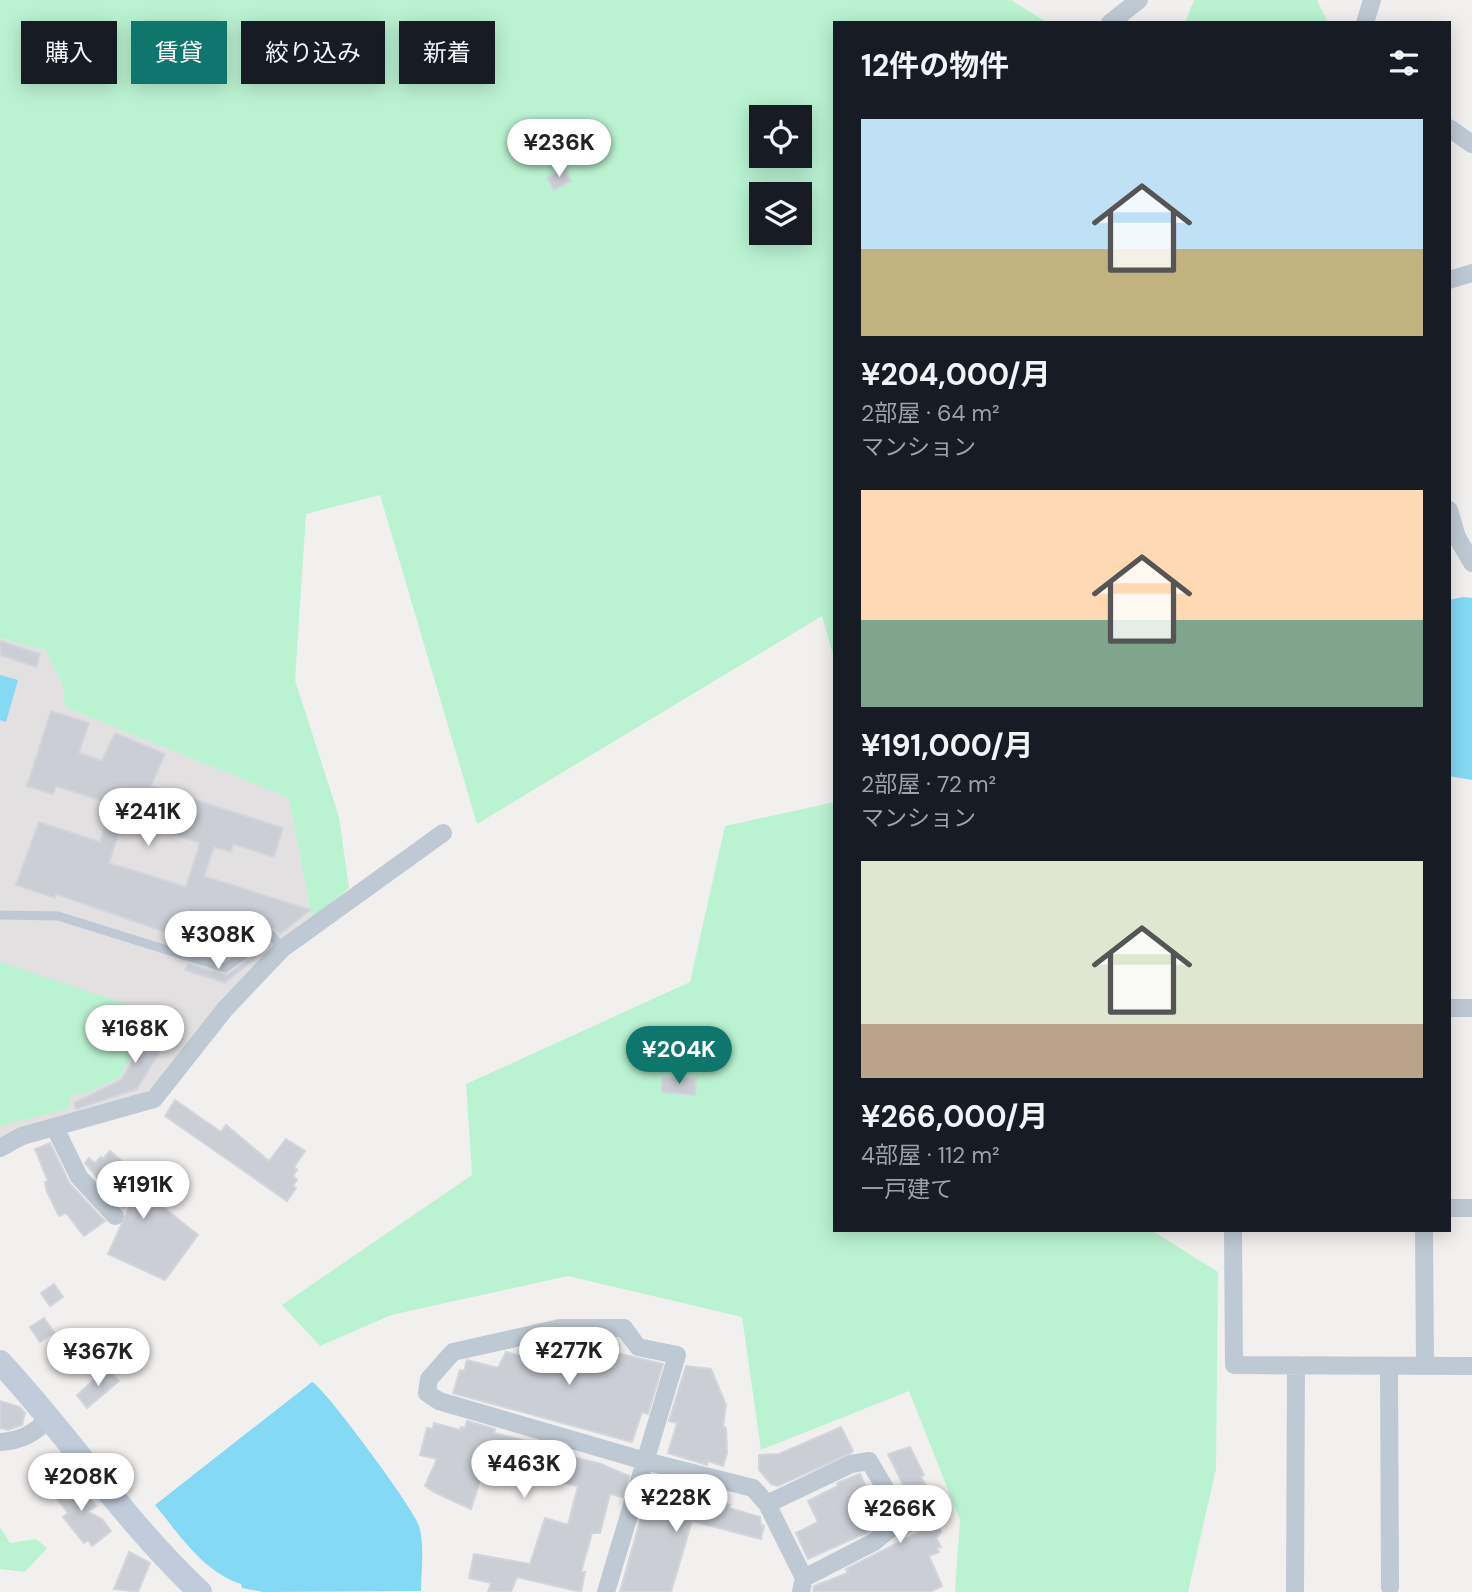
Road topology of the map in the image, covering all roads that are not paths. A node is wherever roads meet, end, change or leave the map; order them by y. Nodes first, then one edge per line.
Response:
1 (1139, 0) edge
2 (1372, 0) edge
3 (1113, 21) edge
4 (1366, 21) edge
5 (1451, 129) edge
6 (1472, 144) edge
7 (1471, 278) edge
8 (1451, 280) edge
9 (1451, 517) edge
10 (1472, 563) edge
11 (443, 833) dead end
12 (0, 915) edge
13 (282, 949) junction
14 (1451, 1008) edge
15 (1472, 1008) edge
16 (55, 1128) junction
17 (0, 1148) edge
18 (1451, 1208) edge
19 (1472, 1208) edge
20 (115, 1216) dead end
21 (1233, 1232) edge
22 (1424, 1232) edge
23 (0, 1362) edge
24 (1296, 1365) junction
25 (1388, 1366) junction
26 (1424, 1366) junction
27 (1472, 1366) edge
28 (50, 1416) junction
29 (0, 1442) edge
30 (645, 1461) junction
31 (767, 1504) junction
32 (802, 1585) edge
33 (1390, 1587) dead end
34 (200, 1592) edge
35 (606, 1592) edge
36 (1295, 1592) edge

1 - 3 street
2 - 4 street
5 - 6 street
7 - 8 street
9 - 10 street
11 - 13 street
12 - 13 lane
13 - 16 street
14 - 15 street
16 - 17 street
16 - 20 street
18 - 19 street
21 - 24 street
22 - 26 street
23 - 28 main road
24 - 25 street
24 - 36 street
25 - 26 street
25 - 33 street
26 - 27 street
28 - 29 street
28 - 34 main road
30 - 30 street
30 - 31 street
30 - 35 street
31 - 32 street
31 - 32 street

